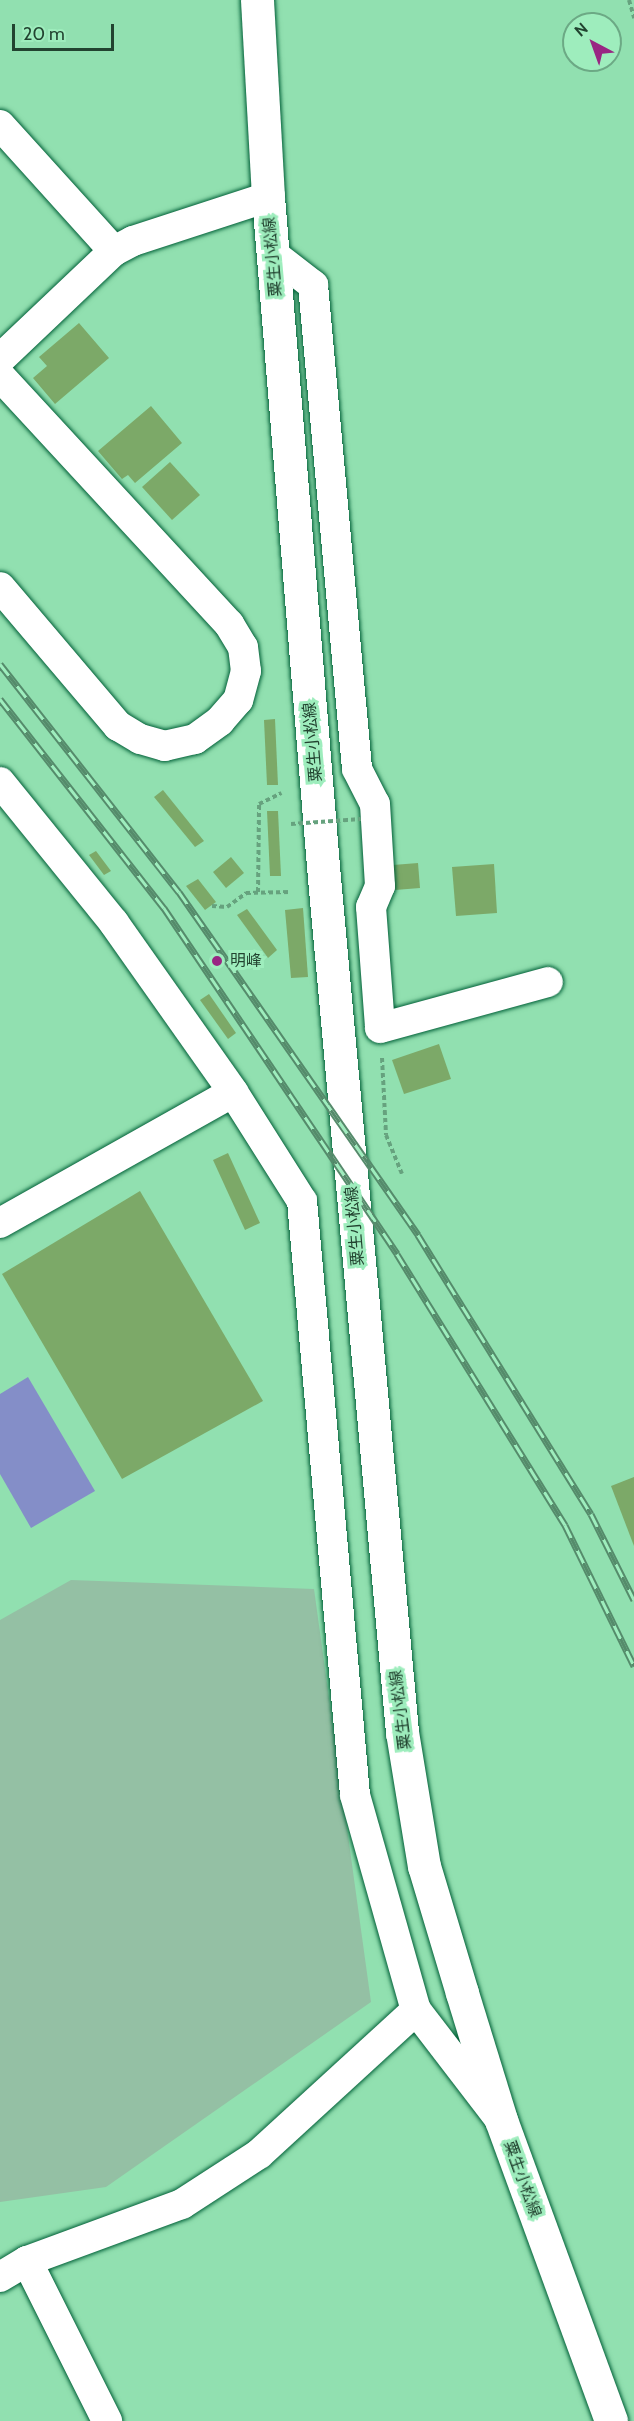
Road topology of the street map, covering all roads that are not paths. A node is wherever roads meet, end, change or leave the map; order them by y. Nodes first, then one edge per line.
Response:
1 (257, 0) edge
2 (0, 125) edge
3 (268, 197) junction
4 (114, 251) junction
5 (273, 254) junction
6 (0, 359) edge
7 (0, 376) edge
8 (0, 588) edge
9 (0, 782) edge
10 (548, 982) dead end
11 (233, 1092) junction
12 (0, 1223) edge
13 (416, 2010) junction
14 (501, 2120) junction
15 (27, 2261) junction
16 (0, 2277) edge
17 (603, 2418) edge
18 (107, 2421) edge

1 - 3 main road, 粟生小松線
2 - 4 street
3 - 4 street
3 - 5 main road, 粟生小松線
4 - 6 street
5 - 10 street
5 - 14 main road, 粟生小松線
7 - 8 street
9 - 11 street
11 - 12 street
11 - 13 street
13 - 14 street
13 - 15 street
14 - 17 main road, 粟生小松線
15 - 16 street
15 - 18 street

